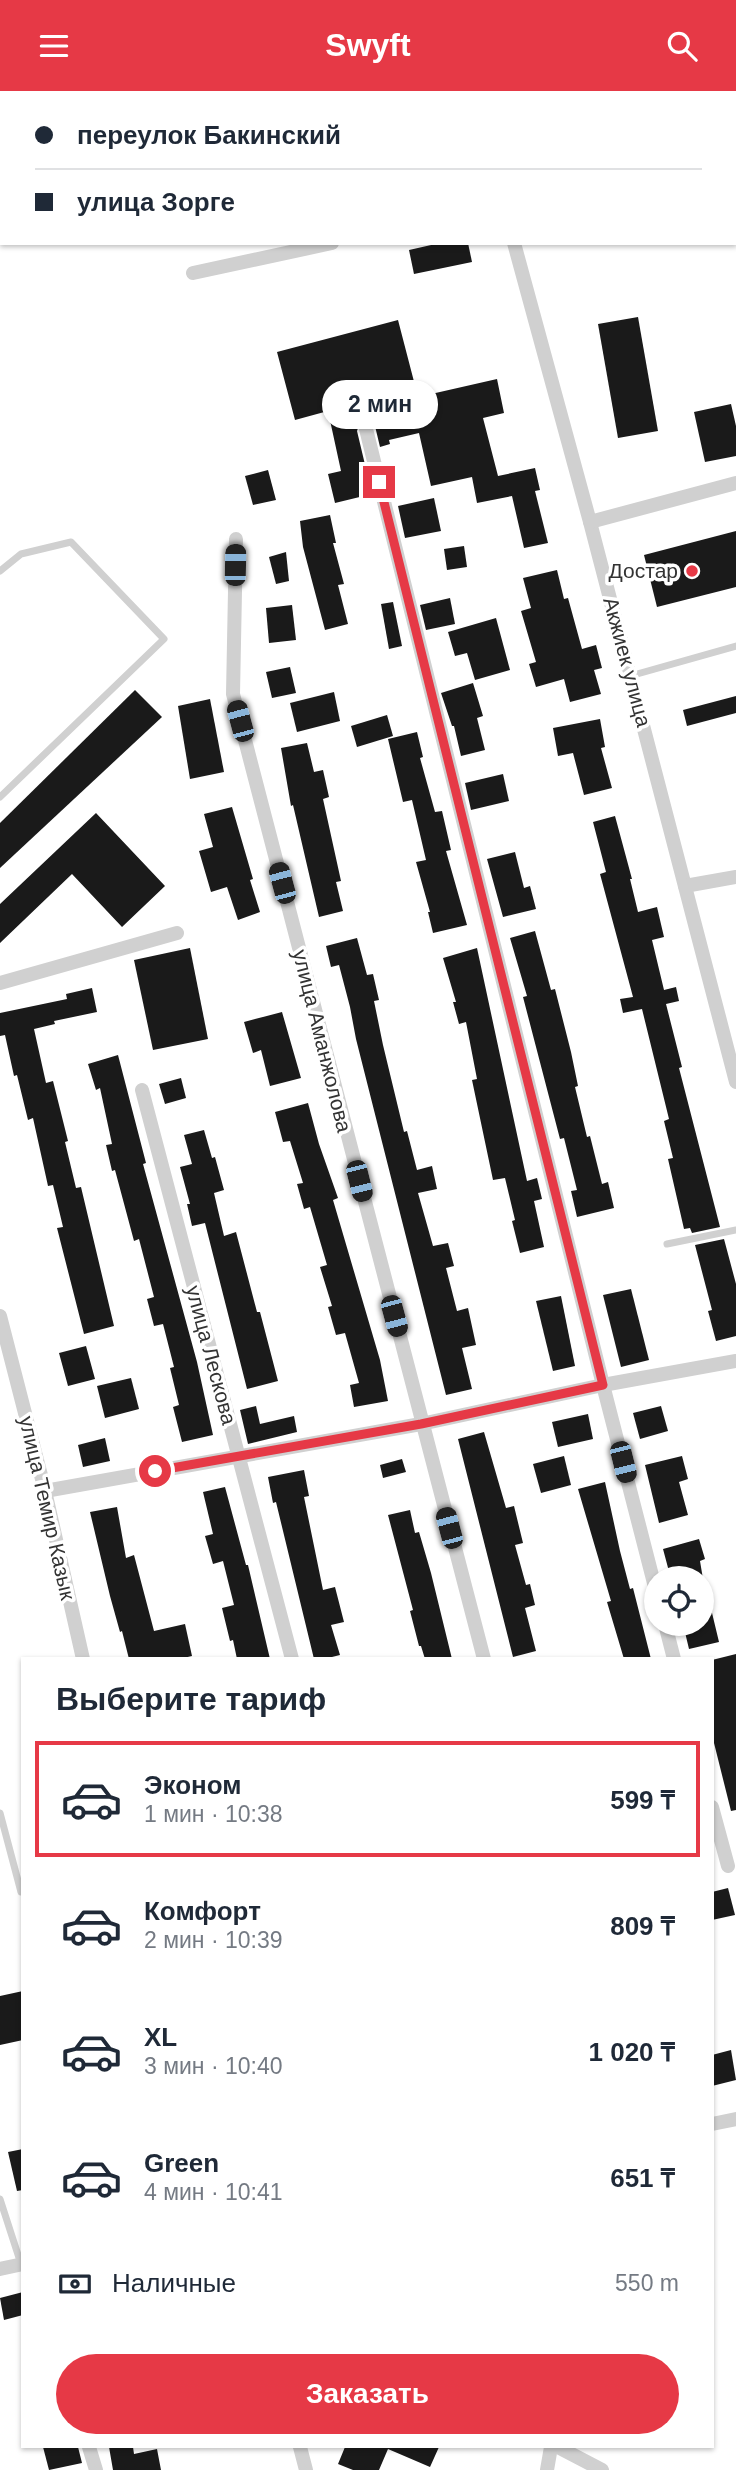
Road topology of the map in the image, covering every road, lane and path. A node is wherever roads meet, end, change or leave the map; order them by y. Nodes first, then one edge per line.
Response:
1 (323, 245) edge
2 (515, 245) edge
3 (192, 273) dead end
4 (366, 429) dead end
5 (736, 483) edge
6 (590, 522) junction
7 (236, 539) dead end
8 (0, 571) edge
9 (736, 646) edge
10 (630, 677) junction
11 (0, 797) edge
12 (736, 877) edge
13 (685, 886) junction
14 (177, 933) dead end
15 (0, 983) edge
16 (731, 1042) edge
17 (736, 1082) edge
18 (142, 1090) dead end
19 (736, 1230) edge
20 (667, 1244) dead end
21 (0, 1317) edge
22 (736, 1361) edge
23 (603, 1385) junction
24 (421, 1424) junction
25 (237, 1455) junction
26 (44, 1491) junction
27 (650, 1566) edge
28 (668, 1636) edge
29 (83, 1657) edge
30 (291, 1657) edge
31 (483, 1657) edge
32 (673, 1657) edge
33 (0, 1813) edge
34 (714, 1813) edge
35 (732, 1865) edge
36 (714, 1870) edge
37 (21, 1892) dead end
38 (736, 2119) edge
39 (714, 2124) edge
40 (0, 2199) edge
41 (21, 2261) edge
42 (21, 2264) edge
43 (0, 2269) edge
44 (89, 2448) edge
45 (300, 2448) edge
46 (551, 2448) edge
47 (560, 2448) edge
48 (96, 2470) edge
49 (306, 2470) edge
50 (547, 2470) edge
51 (601, 2470) edge

1 - 3 street
2 - 6 street, Акжиек улица
4 - 23 street
5 - 6 street
6 - 10 street, Акжиек улица
7 - 24 street, улица Аманжолова
8 - 11 lane
9 - 10 lane
10 - 13 street, Акжиек улица
12 - 13 street
13 - 16 street, Акжиек улица
14 - 15 street
16 - 17 street, Акжиек улица
18 - 25 street, улица Лескова
19 - 20 lane
21 - 26 street, улица Темир Казык
22 - 23 street
23 - 24 street
23 - 27 street
24 - 25 street
24 - 31 street, улица Аманжолова
25 - 26 street
25 - 30 street, улица Лескова
26 - 29 street, улица Темир Казык
28 - 32 street
33 - 37 lane
34 - 35 street
35 - 36 street
38 - 39 street
40 - 41 lane
42 - 43 street
44 - 48 street
45 - 49 street
46 - 50 street
47 - 51 street

